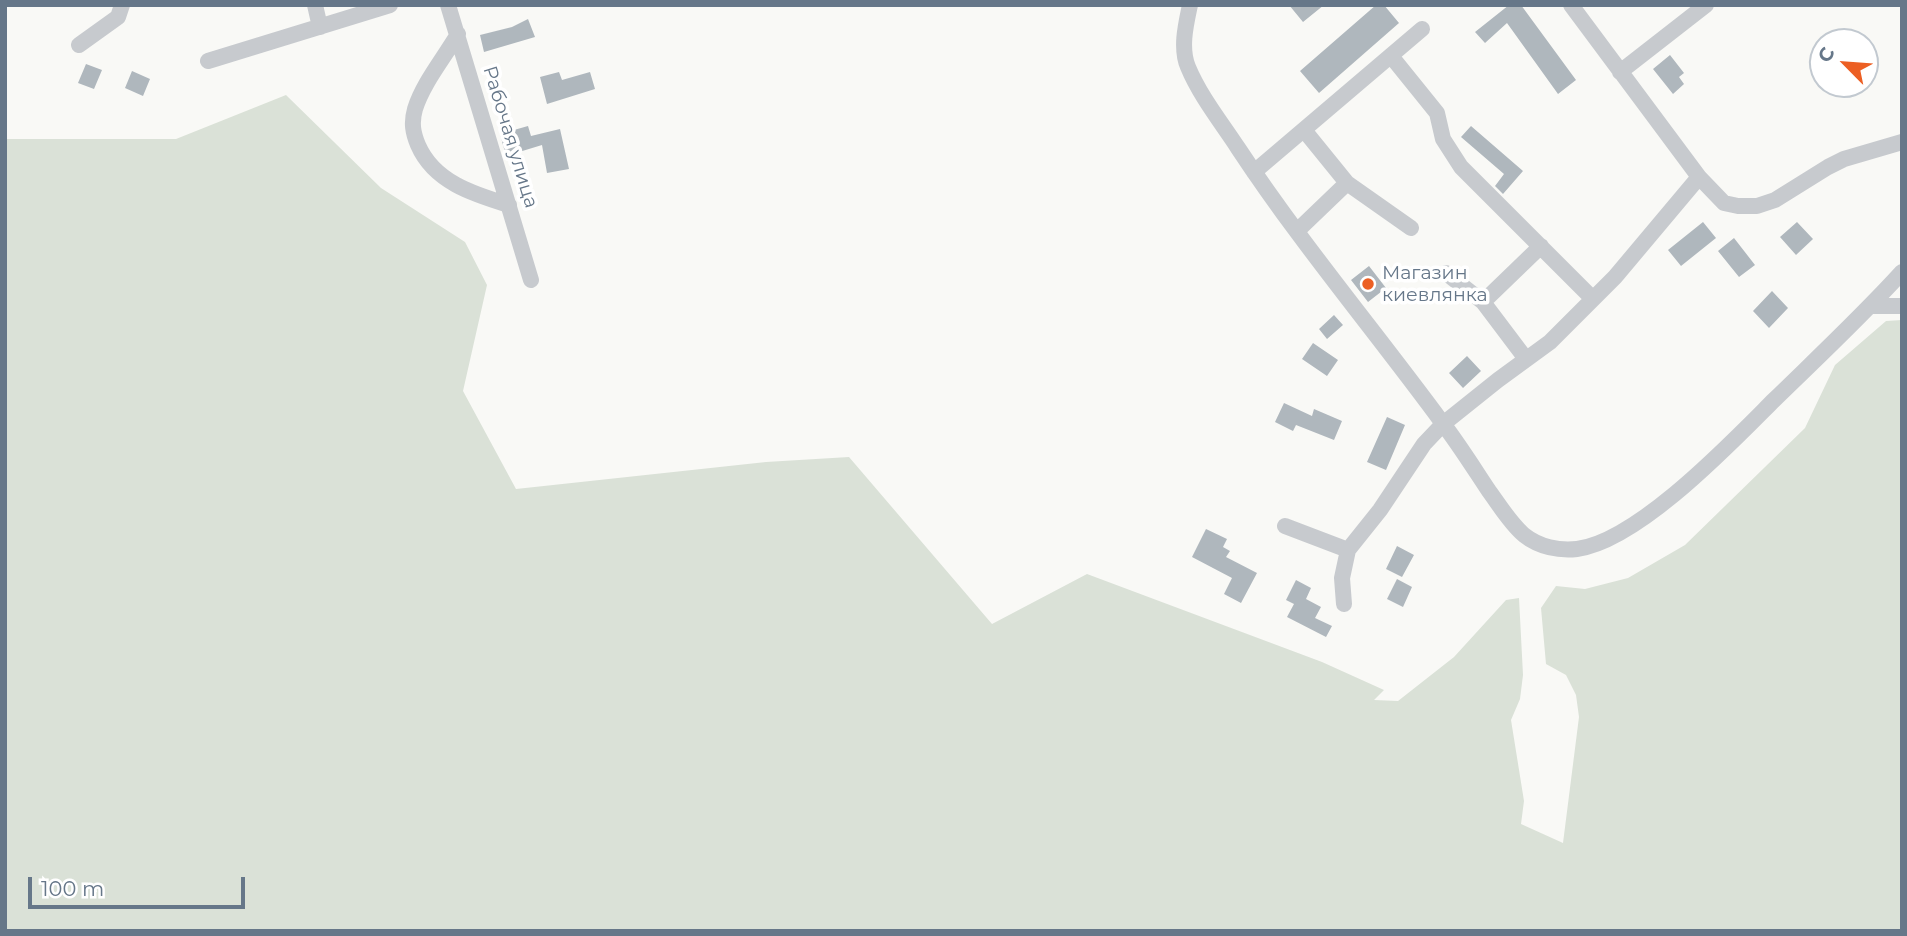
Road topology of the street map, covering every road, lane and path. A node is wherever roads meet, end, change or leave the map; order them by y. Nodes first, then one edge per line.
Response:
1 (122, 5) edge
2 (315, 5) edge
3 (390, 5) edge
4 (449, 5) edge
5 (1190, 5) edge
6 (1572, 5) edge
7 (1706, 5) edge
8 (320, 27) junction
9 (1422, 29) dead end
10 (458, 34) junction
11 (79, 45) dead end
12 (1391, 56) junction
13 (208, 61) dead end
14 (1620, 72) junction
15 (1304, 131) junction
16 (1902, 142) edge
17 (1254, 172) junction
18 (1699, 177) junction
19 (1348, 183) junction
20 (509, 205) junction
21 (1411, 228) dead end
22 (1297, 231) junction
23 (1541, 246) junction
24 (1902, 272) edge
25 (1446, 273) dead end
26 (531, 280) dead end
27 (1593, 299) junction
28 (1483, 302) junction
29 (1871, 306) junction
30 (1902, 306) edge
31 (1526, 359) junction
32 (1443, 424) junction
33 (1285, 526) dead end
34 (1348, 550) junction
35 (1344, 604) dead end

1 - 11 street
2 - 8 street
3 - 8 street
4 - 10 street, Рабочая улица
5 - 17 street
6 - 14 street
7 - 14 street
8 - 13 street
9 - 12 street
10 - 20 street, Рабочая улица
10 - 20 street
12 - 15 street
12 - 23 street
14 - 18 street
15 - 17 street
15 - 19 street
16 - 18 street
17 - 22 street
18 - 27 street
19 - 21 street
19 - 22 street
20 - 26 street, Рабочая улица
22 - 32 street
23 - 27 street
23 - 28 street
24 - 29 street
25 - 28 street
27 - 31 street
28 - 31 street
29 - 30 street
29 - 32 street
31 - 32 street
32 - 34 street
33 - 34 street
34 - 35 street

